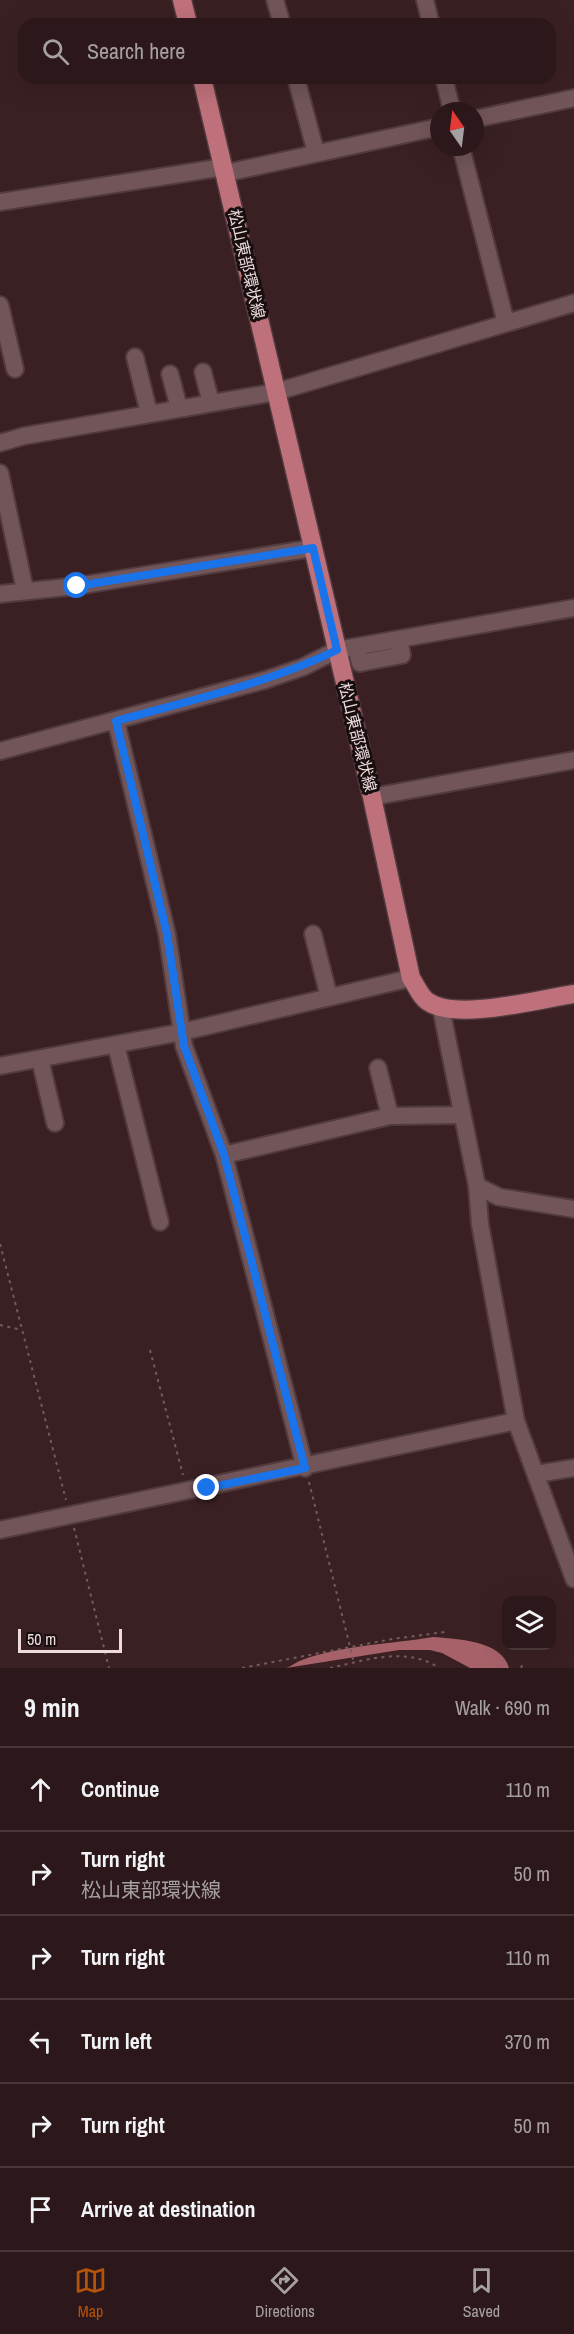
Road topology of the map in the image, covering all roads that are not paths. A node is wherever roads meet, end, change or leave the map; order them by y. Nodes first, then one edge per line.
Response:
1 (182, 0) edge
2 (275, 0) edge
3 (425, 0) edge
4 (186, 18) edge
5 (280, 18) edge
6 (430, 18) edge
7 (204, 84) edge
8 (298, 84) edge
9 (446, 84) edge
10 (574, 98) edge
11 (451, 102) edge
12 (484, 117) edge
13 (430, 129) edge
14 (316, 153) junction
15 (463, 156) edge
16 (225, 170) junction
17 (0, 202) edge
18 (574, 303) edge
19 (0, 305) edge
20 (506, 323) junction
21 (135, 357) dead end
22 (15, 369) dead end
23 (203, 372) dead end
24 (170, 374) dead end
25 (276, 392) junction
26 (211, 403) junction
27 (178, 408) junction
28 (149, 413) junction
29 (0, 443) edge
30 (0, 472) edge
31 (313, 548) junction
32 (25, 590) junction
33 (0, 594) edge
34 (574, 608) edge
35 (337, 650) junction
36 (116, 721) junction
37 (0, 751) edge
38 (574, 760) edge
39 (372, 797) junction
40 (313, 934) dead end
41 (411, 978) junction
42 (574, 994) edge
43 (329, 997) junction
44 (441, 1008) junction
45 (182, 1032) junction
46 (116, 1045) junction
47 (40, 1059) junction
48 (0, 1066) edge
49 (378, 1068) dead end
50 (462, 1115) junction
51 (390, 1116) junction
52 (55, 1123) dead end
53 (224, 1155) junction
54 (477, 1186) junction
55 (574, 1209) edge
56 (160, 1222) dead end
57 (516, 1421) junction
58 (305, 1468) junction
59 (574, 1468) edge
60 (536, 1473) junction
61 (0, 1530) edge
62 (574, 1579) edge

1 - 4 main road
2 - 5 street
3 - 6 street
7 - 16 main road, 松山東部環状線
8 - 14 street
9 - 11 street
10 - 12 street
13 - 14 street
14 - 16 street
15 - 20 street
16 - 17 street
16 - 25 main road, 松山東部環状線
18 - 20 street
19 - 22 street
20 - 25 street
21 - 28 street
23 - 26 street
24 - 27 street
25 - 26 street
25 - 31 main road, 松山東部環状線
26 - 27 street
27 - 28 street
28 - 29 street
30 - 32 street
31 - 32 street
31 - 35 main road, 松山東部環状線
32 - 33 street
34 - 35 street
35 - 36 street
35 - 39 main road, 松山東部環状線
36 - 37 street
36 - 45 street
38 - 39 street
39 - 41 main road, 松山東部環状線
40 - 43 street
41 - 43 street
41 - 44 main road, 松山東部環状線
42 - 44 main road
43 - 45 street
44 - 50 street
45 - 46 street
45 - 53 street
46 - 47 street
46 - 56 street
47 - 48 street
47 - 52 street
49 - 51 street
50 - 51 street
50 - 54 street
51 - 53 street
53 - 58 street
54 - 55 street
54 - 57 street
57 - 58 street
57 - 60 street
58 - 61 street
59 - 60 street
60 - 62 street

